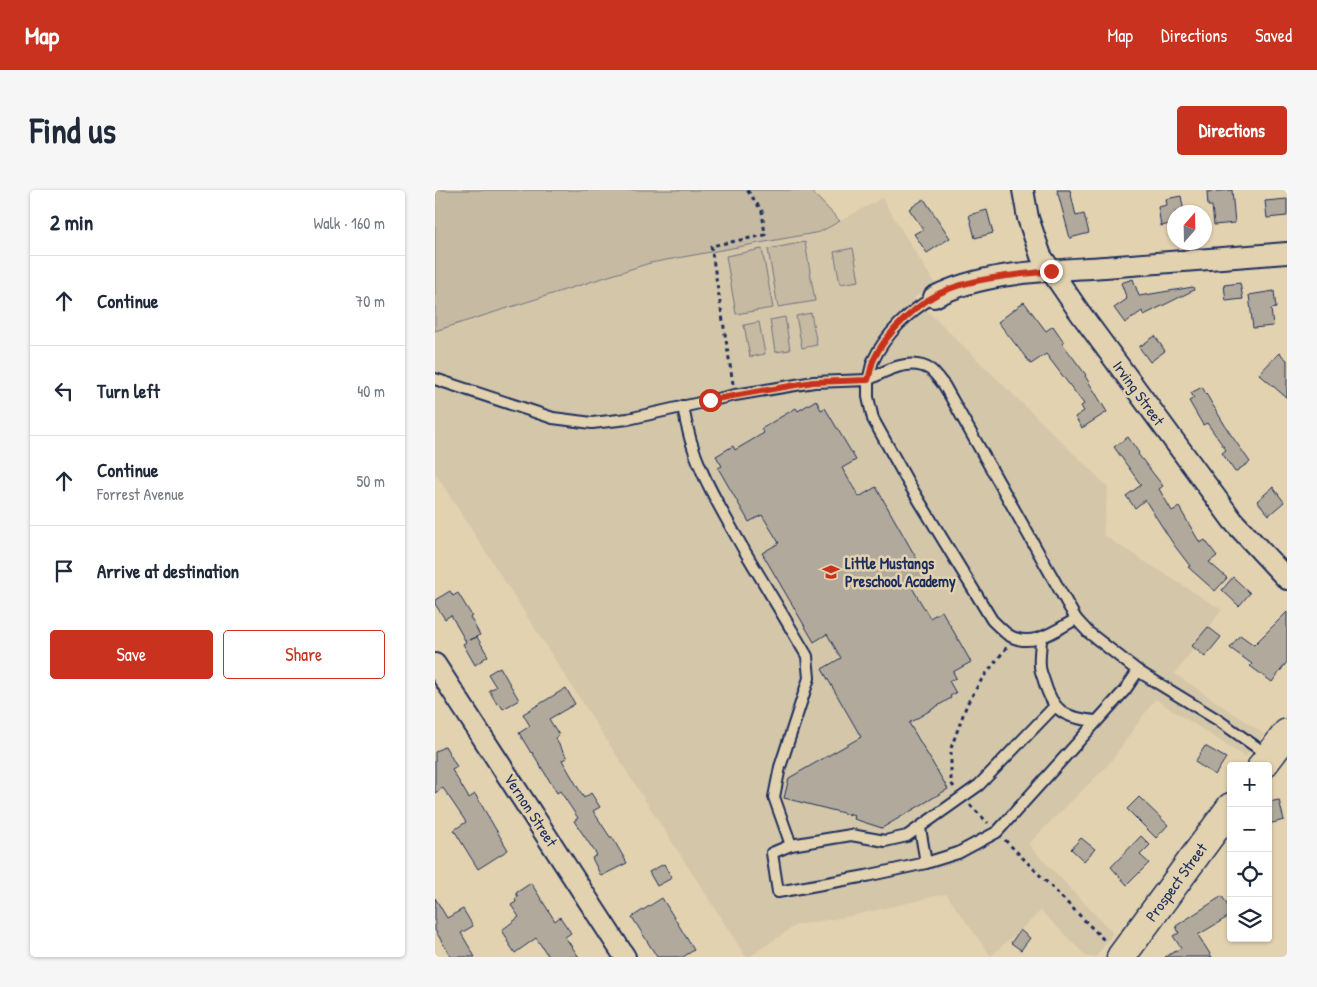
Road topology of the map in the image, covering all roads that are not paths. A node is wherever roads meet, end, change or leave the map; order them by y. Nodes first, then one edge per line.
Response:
1 (1023, 190) edge
2 (1287, 253) edge
3 (1051, 271) junction
4 (934, 297) joint
5 (435, 379) edge
6 (868, 380) junction
7 (683, 406) junction
8 (1287, 578) edge
9 (1076, 619) junction
10 (1041, 638) junction
11 (435, 664) edge
12 (1138, 671) junction
13 (1055, 706) junction
14 (1096, 721) junction
15 (1287, 732) edge
16 (1266, 761) edge
17 (1227, 813) edge
18 (920, 828) junction
19 (791, 845) junction
20 (926, 863) junction
21 (625, 957) edge
22 (1121, 957) edge

1 - 3 street, Irving Street
2 - 3 street
3 - 4 street
3 - 8 street, Irving Street
4 - 6 lane
5 - 7 lane
6 - 7 lane
6 - 9 lane
6 - 10 lane
7 - 19 lane
9 - 10 lane
9 - 12 lane
10 - 13 lane
11 - 21 street, Vernon Street
12 - 14 lane
12 - 16 lane
13 - 14 lane
13 - 18 lane
14 - 20 lane
15 - 16 street
17 - 22 street, Prospect Street
18 - 19 lane
18 - 20 lane
19 - 20 lane

